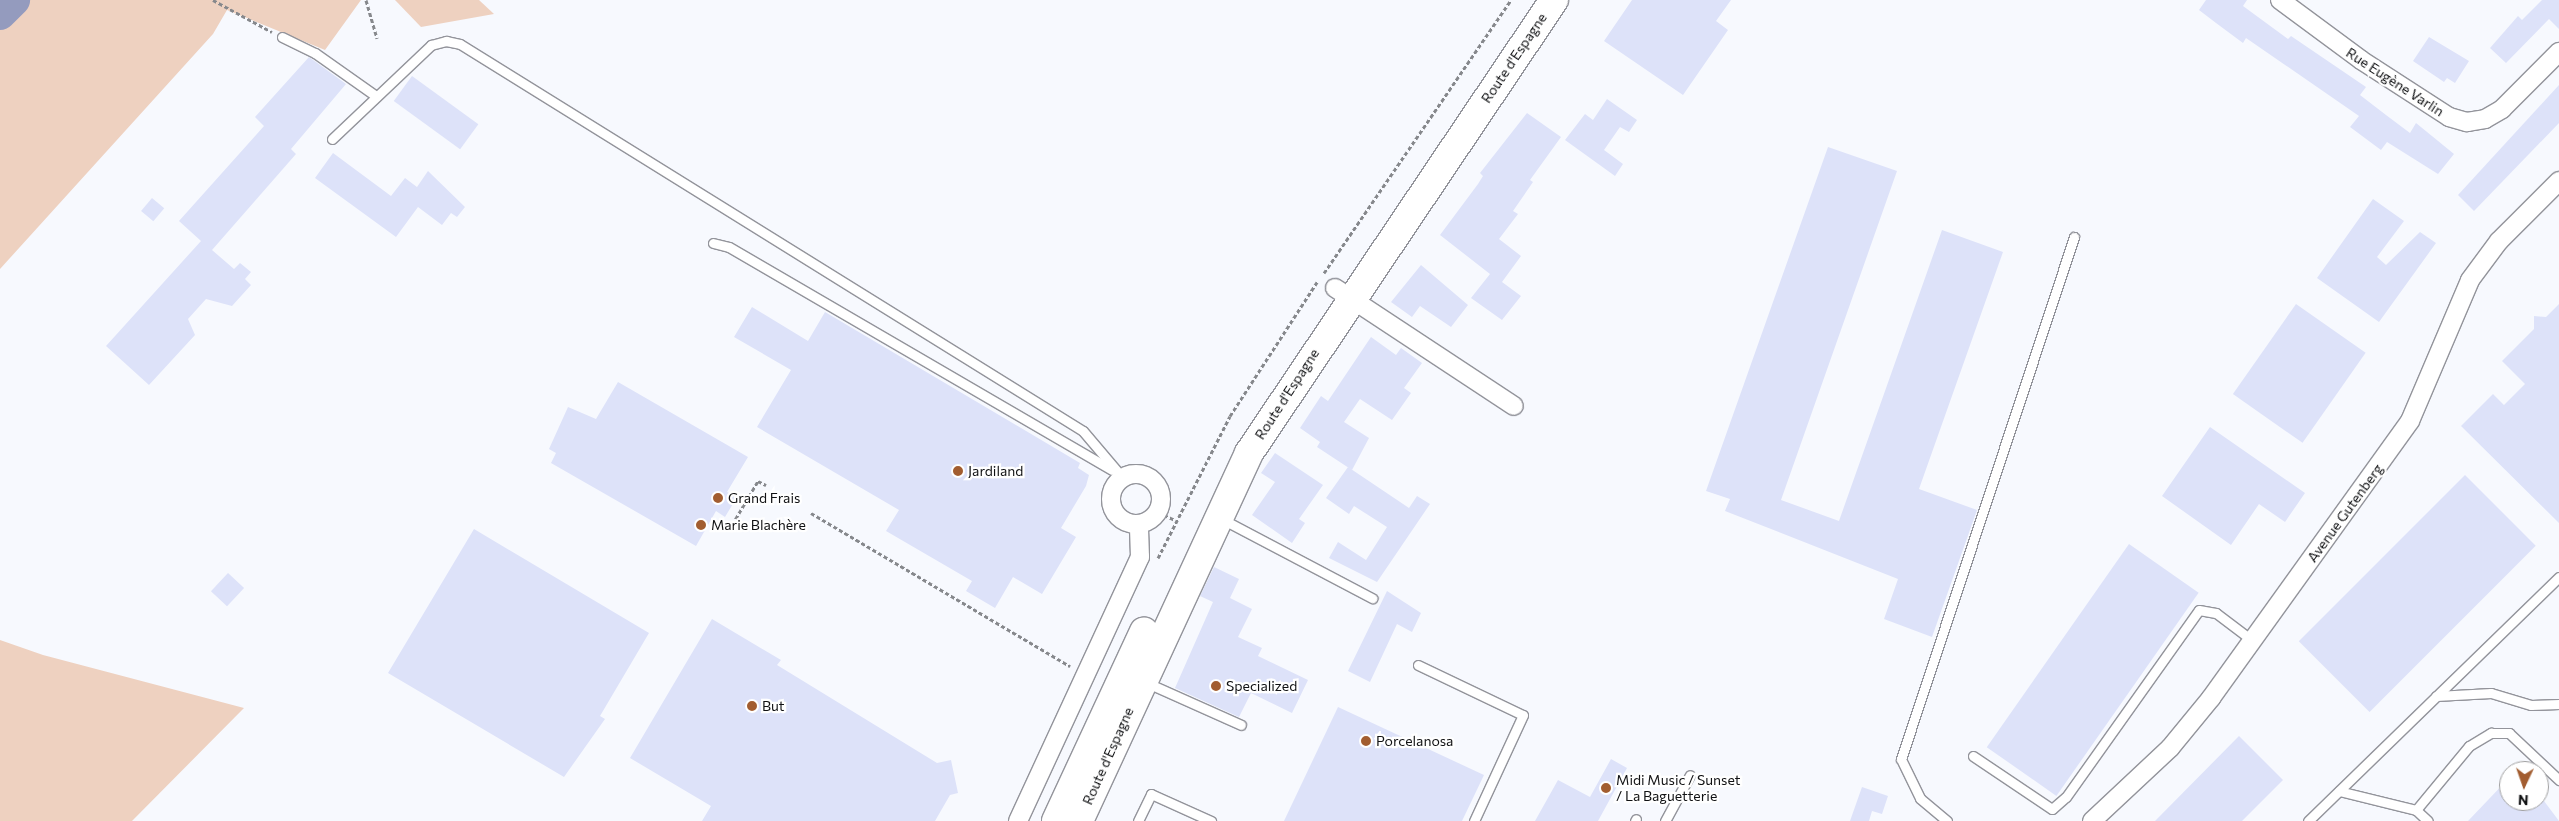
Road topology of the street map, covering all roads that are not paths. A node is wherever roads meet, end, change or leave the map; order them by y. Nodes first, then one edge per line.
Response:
1 (1531, 0) edge
2 (1554, 0) edge
3 (2280, 0) edge
4 (282, 37) road end
5 (2559, 52) edge
6 (376, 96) junction
7 (332, 139) dead end
8 (2559, 181) edge
9 (2074, 237) dead end
10 (713, 244) dead end
11 (1343, 293) junction
12 (1514, 406) dead end
13 (1122, 477) junction
14 (1217, 504) junction
15 (1139, 524) junction
16 (2559, 577) edge
17 (1372, 598) dead end
18 (2253, 641) junction
19 (1418, 664) dead end
20 (1142, 681) junction
21 (2436, 696) junction
22 (2559, 704) edge
23 (1241, 725) dead end
24 (1972, 756) dead end
25 (1690, 776) dead end
26 (2559, 780) edge
27 (2339, 791) junction
28 (2416, 810) junction
29 (1018, 821) edge
30 (1056, 821) edge
31 (1079, 821) edge
32 (1138, 821) edge
33 (1211, 821) edge
34 (1474, 821) edge
35 (1665, 821) edge
36 (1947, 821) edge
37 (2092, 821) edge
38 (2308, 821) edge
39 (2428, 821) edge

1 - 11 main road, Route d'Espagne
2 - 11 main road, Route d'Espagne
3 - 5 street, Rue Eugène Varlin
4 - 6 lane
6 - 7 lane
6 - 13 lane
8 - 18 street, Avenue Gutenberg
9 - 36 lane
10 - 13 lane
11 - 12 street
11 - 14 main road, Route d'Espagne
13 - 15 street
13 - 15 street
14 - 17 lane
14 - 20 main road, Route d'Espagne
14 - 30 main road, Route d'Espagne
15 - 29 street
16 - 21 lane
18 - 24 lane
18 - 37 street, Avenue Gutenberg
19 - 34 lane
20 - 23 lane
20 - 31 main road, Route d'Espagne
21 - 22 lane
21 - 27 lane
25 - 35 lane
26 - 28 lane
27 - 28 lane
27 - 38 lane
28 - 39 lane
32 - 33 lane

